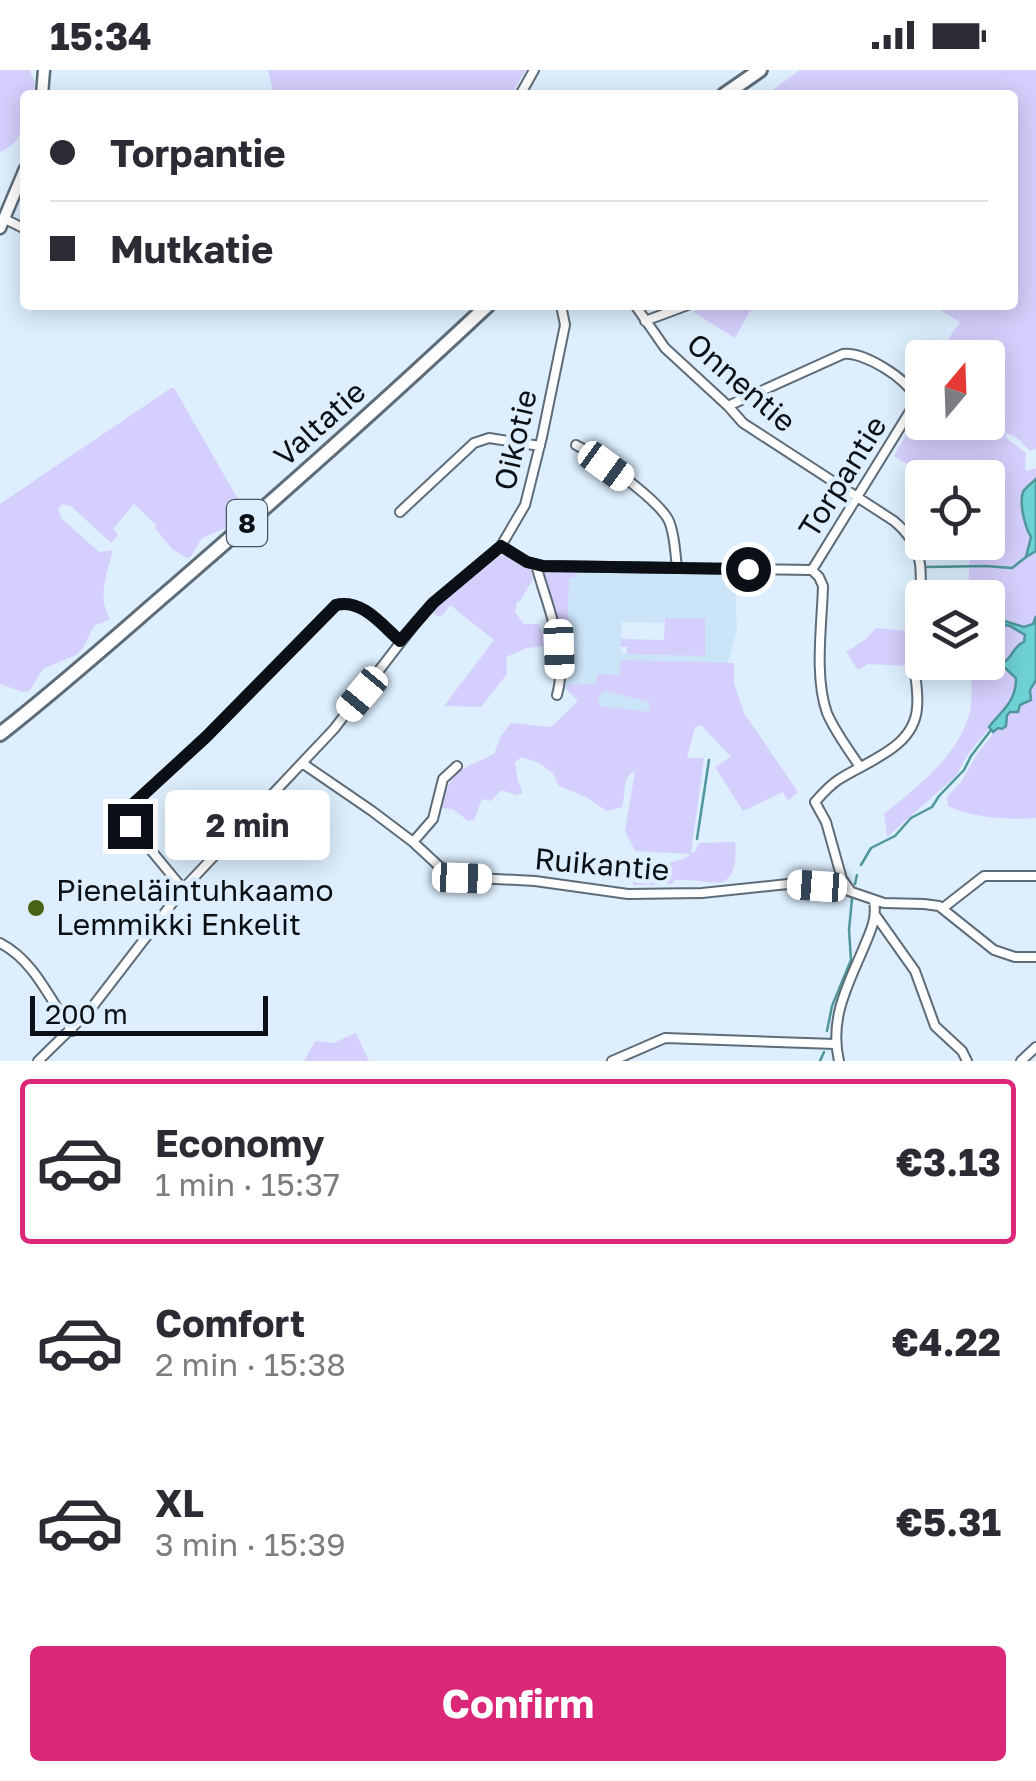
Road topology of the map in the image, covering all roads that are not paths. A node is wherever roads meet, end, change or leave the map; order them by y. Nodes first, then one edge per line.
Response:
1 (760, 70) edge
2 (731, 90) edge
3 (20, 181) edge
4 (2, 224) edge
5 (483, 310) edge
6 (564, 310) edge
7 (638, 310) edge
8 (675, 310) edge
9 (645, 321) junction
10 (728, 406) junction
11 (540, 446) junction
12 (576, 446) dead end
13 (855, 498) junction
14 (400, 512) dead end
15 (501, 546) junction
16 (536, 565) junction
17 (677, 568) junction
18 (812, 570) junction
19 (920, 580) edge
20 (400, 641) junction
21 (915, 680) edge
22 (557, 695) dead end
23 (0, 734) edge
24 (302, 763) junction
25 (457, 766) dead end
26 (860, 767) junction
27 (413, 842) junction
28 (1036, 876) edge
29 (182, 889) junction
30 (850, 890) junction
31 (874, 901) junction
32 (943, 908) junction
33 (876, 916) junction
34 (0, 943) edge
35 (1036, 957) edge
36 (72, 1030) junction
37 (835, 1044) junction
38 (1036, 1048) edge
39 (38, 1061) edge
40 (612, 1061) edge
41 (838, 1061) edge
42 (967, 1061) edge
43 (1021, 1061) edge

1 - 2 highway
3 - 4 street
5 - 23 highway, Valtatie / 8
6 - 11 street, Oikotie
7 - 9 street, Onnentie
8 - 9 street
9 - 10 street, Onnentie
10 - 13 street, Onnentie
10 - 13 street, Torpantie
11 - 14 street
11 - 15 street, Oikotie
12 - 17 street
13 - 18 street, Torpantie
13 - 19 street, Onnentie
15 - 16 street, Torpantie
15 - 20 street, Oikotie
16 - 17 street, Torpantie
16 - 22 street
17 - 18 street, Torpantie
18 - 26 street
20 - 24 street, Oikotie
20 - 29 street
21 - 26 street
24 - 27 street, Ruikantie
24 - 29 street, Oikotie
25 - 27 street
26 - 30 street
27 - 30 street, Ruikantie
28 - 32 street
29 - 36 street, Oikotie
30 - 31 street, Ruikantie
31 - 32 street
31 - 33 street
32 - 35 street
33 - 37 street
33 - 42 street
34 - 36 street
36 - 39 street, Oikotie
37 - 40 street
37 - 41 street
38 - 43 street

